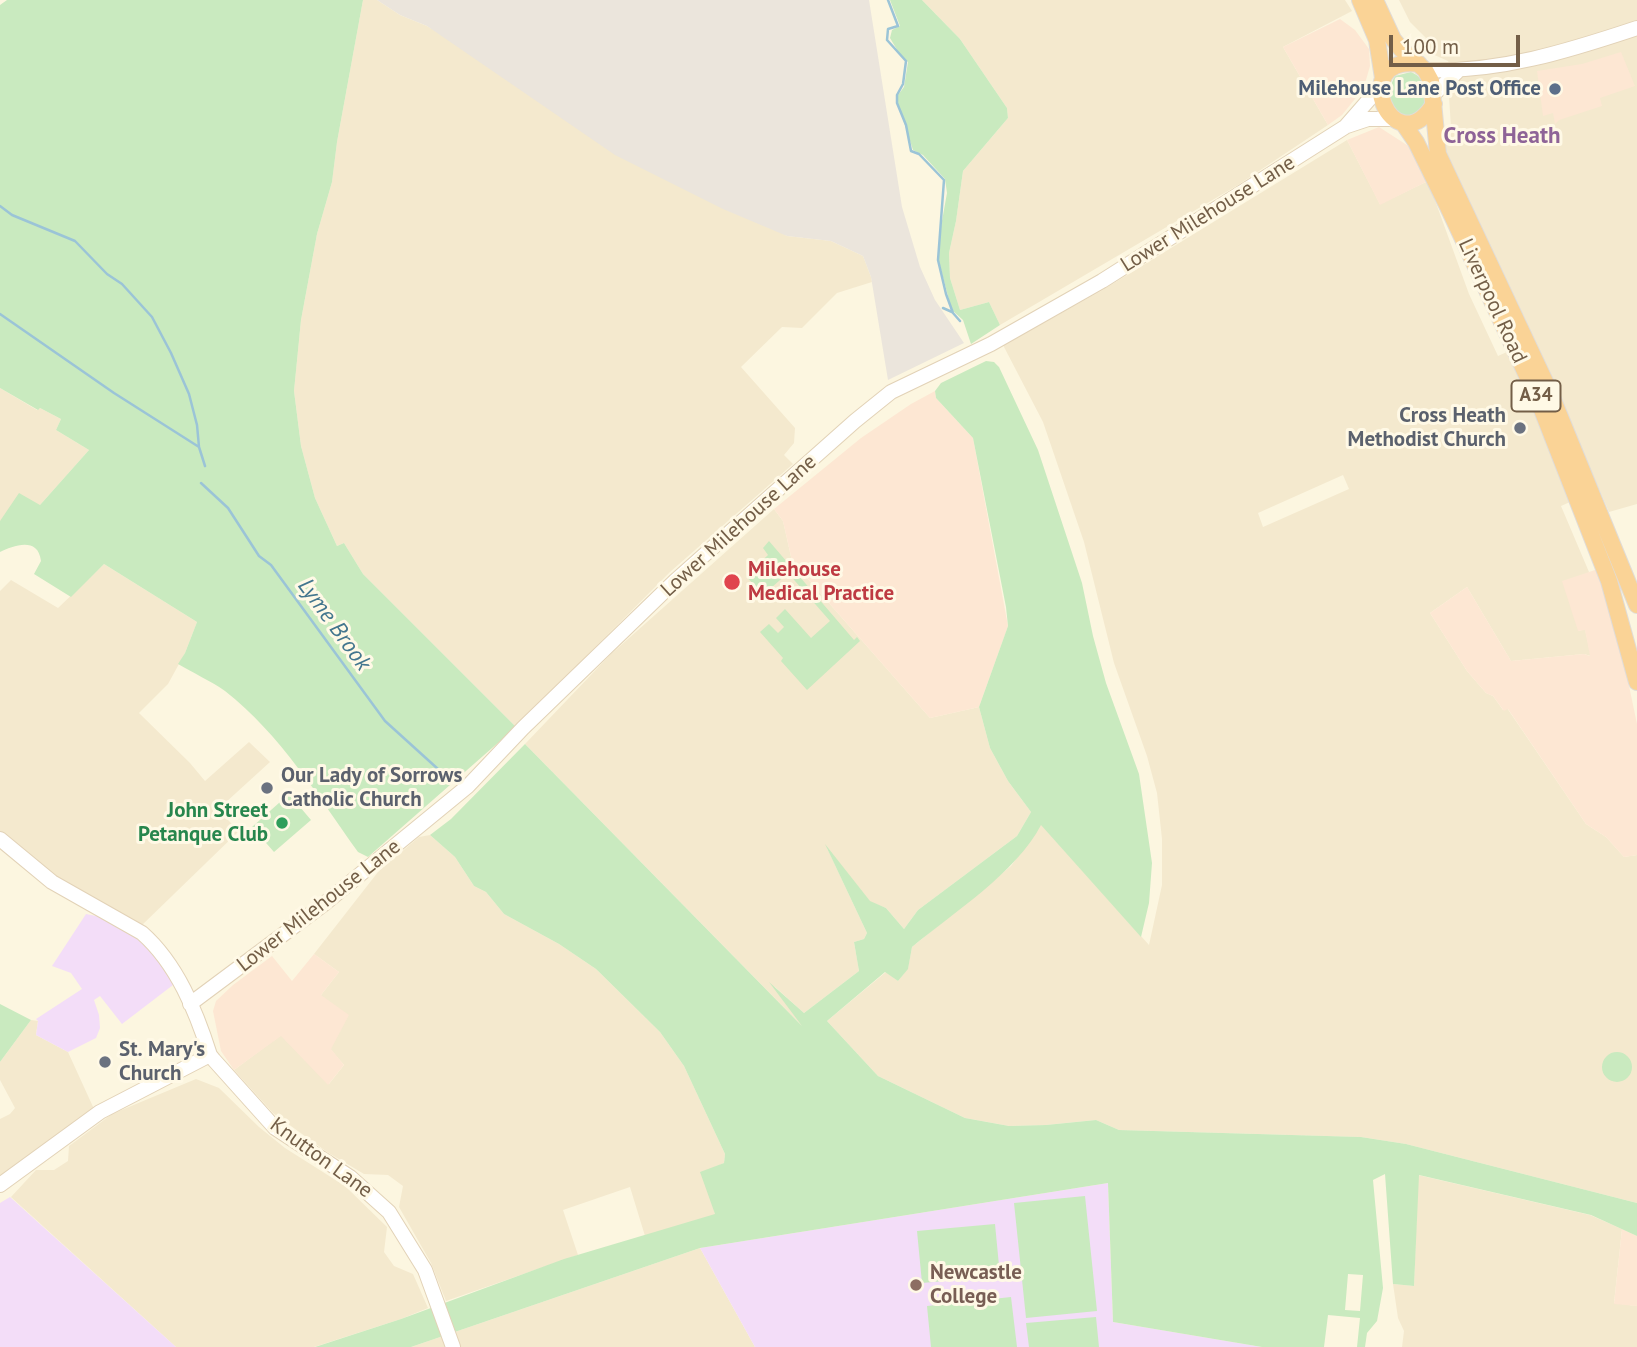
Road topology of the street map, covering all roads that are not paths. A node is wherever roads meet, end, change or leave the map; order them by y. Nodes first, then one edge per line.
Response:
1 (1360, 0) edge
2 (1375, 0) edge
3 (1637, 28) edge
4 (1422, 67) junction
5 (1458, 71) junction
6 (1382, 82) junction
7 (1434, 99) junction
8 (1398, 121) junction
9 (1345, 127) junction
10 (1637, 605) edge
11 (1634, 641) edge
12 (1637, 682) edge
13 (0, 839) edge
14 (191, 1004) junction
15 (209, 1055) junction
16 (0, 1185) edge
17 (451, 1342) edge

1 - 6 highway
2 - 4 highway
3 - 5 main road
4 - 5 main road
4 - 6 highway
4 - 7 highway
5 - 7 main road
6 - 8 highway
6 - 9 main road, Lower Milehouse Lane
7 - 8 highway
7 - 10 highway, Liverpool Road / A34
8 - 9 main road, Lower Milehouse Lane
8 - 11 highway, Liverpool Road / A34
9 - 14 main road, Lower Milehouse Lane
11 - 12 highway, Liverpool Road / A34
13 - 14 main road
14 - 15 main road
15 - 16 main road
15 - 17 main road, Knutton Lane

